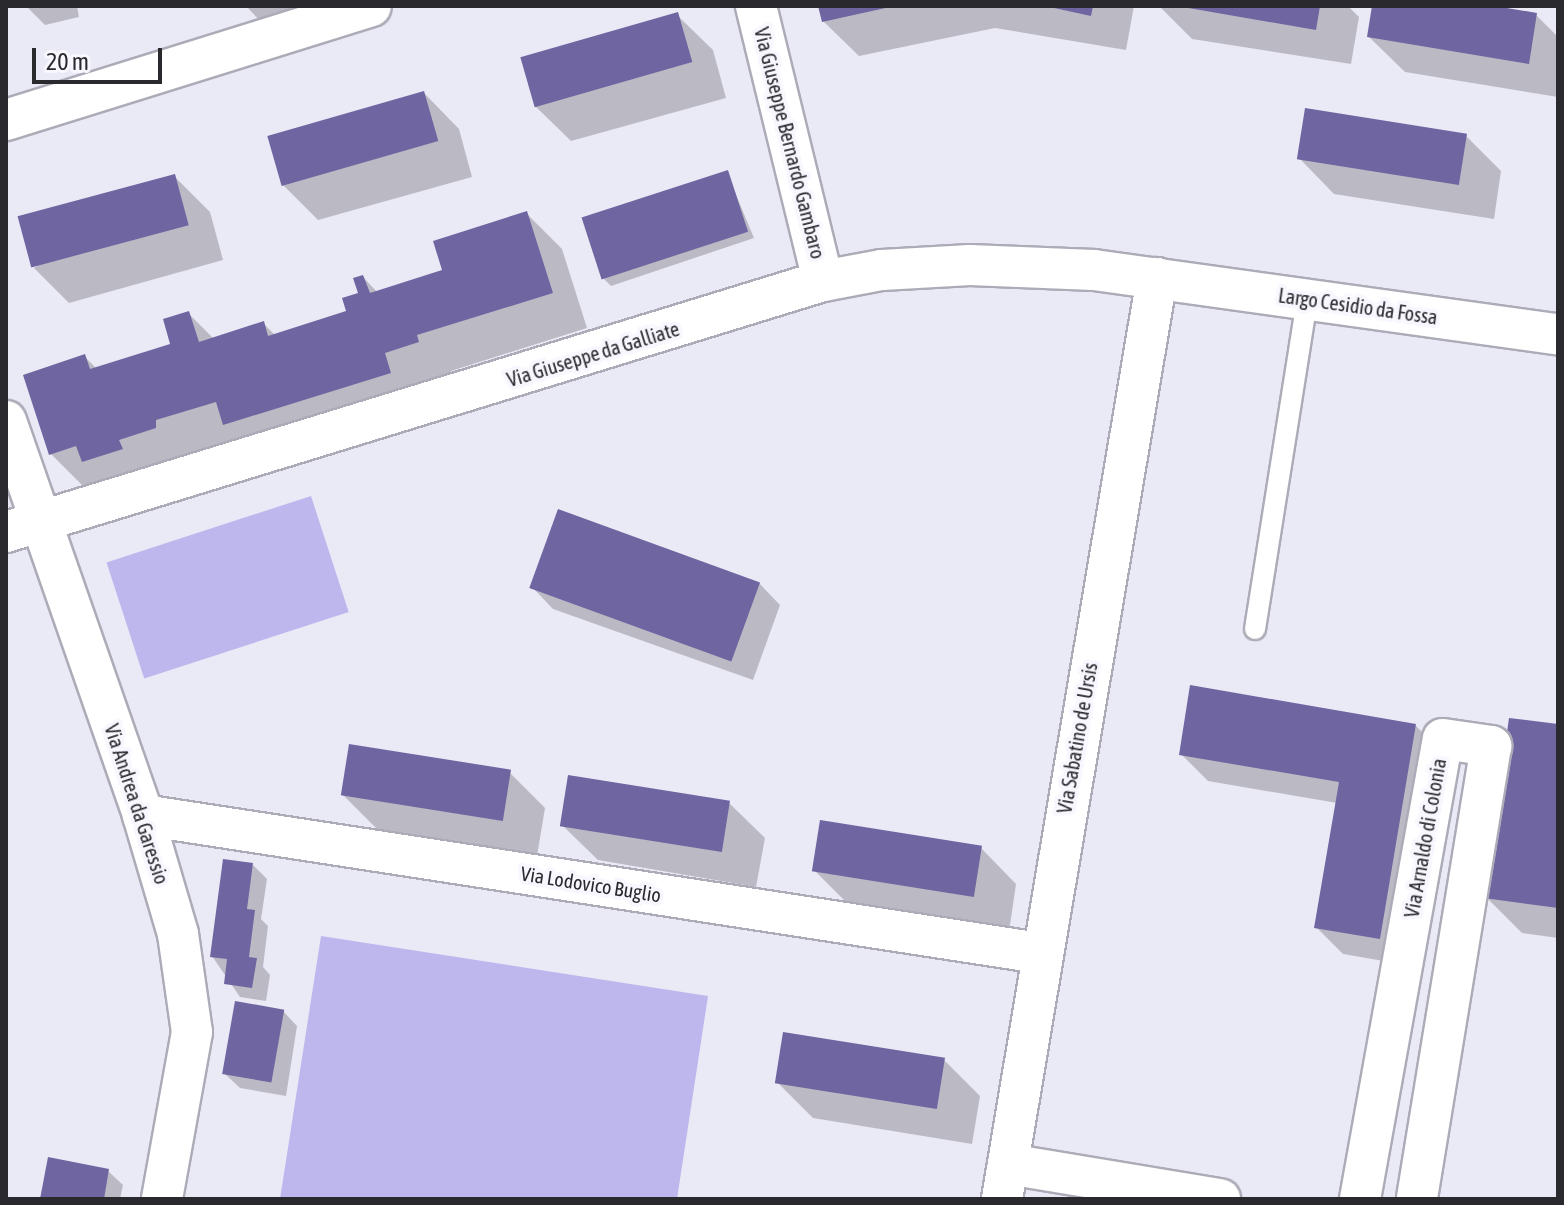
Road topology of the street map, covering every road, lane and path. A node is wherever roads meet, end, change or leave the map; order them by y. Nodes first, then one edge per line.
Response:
1 (371, 6) edge
2 (756, 6) edge
3 (6, 120) edge
4 (1157, 278) junction
5 (823, 281) junction
6 (1307, 299) junction
7 (1558, 334) edge
8 (6, 421) edge
9 (23, 525) edge
10 (1255, 629) dead end
11 (143, 815) junction
12 (1040, 953) junction
13 (1005, 1182) edge
14 (162, 1199) edge
15 (1220, 1199) edge
16 (1360, 1199) edge
17 (1417, 1199) edge

1 - 3 street
2 - 5 street, Via Giuseppe Bernardo Gambaro
4 - 5 street, Via Giuseppe da Galliate
4 - 6 street, Largo Cesidio da Fossa
4 - 12 street, Via Sabatino de Ursis
5 - 9 street, Via Giuseppe da Galliate
6 - 7 street, Largo Cesidio da Fossa
6 - 10 lane
8 - 9 street, Via Andrea da Garessio
9 - 11 street, Via Andrea da Garessio
11 - 12 street, Via Lodovico Buglio
11 - 14 street, Via Andrea da Garessio
12 - 13 street, Via Sabatino de Ursis
13 - 15 street
16 - 17 street, Via Arnaldo di Colonia

